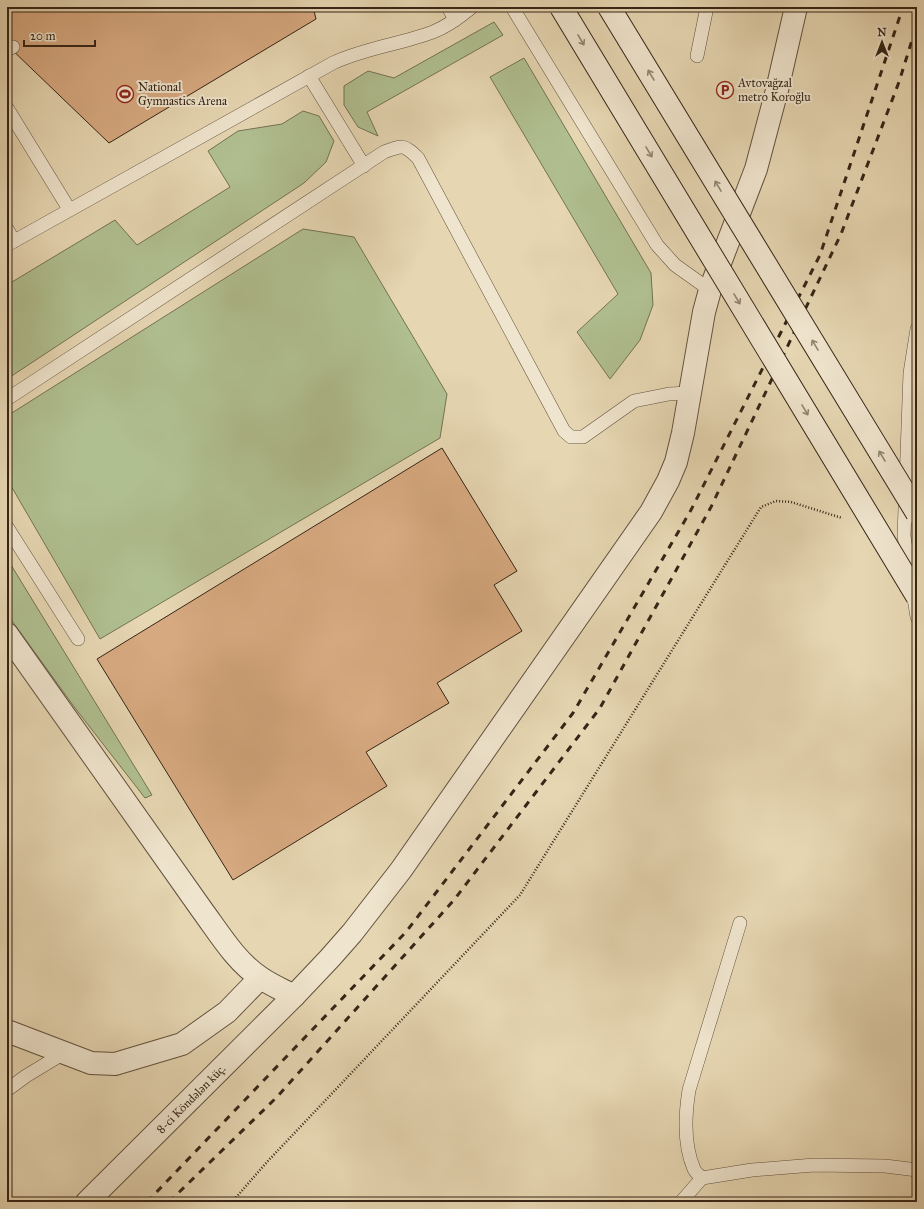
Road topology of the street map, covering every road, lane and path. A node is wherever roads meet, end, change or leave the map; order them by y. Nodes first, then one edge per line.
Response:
1 (448, 7) edge
2 (472, 7) edge
3 (512, 7) edge
4 (561, 7) edge
5 (609, 7) edge
6 (707, 7) edge
7 (796, 7) edge
8 (455, 20) junction
9 (697, 56) dead end
10 (310, 76) junction
11 (7, 108) edge
12 (364, 166) junction
13 (69, 209) junction
14 (7, 229) edge
15 (11, 243) edge
16 (710, 290) junction
17 (917, 329) edge
18 (690, 393) junction
19 (7, 399) edge
20 (917, 513) edge
21 (846, 519) dead end
22 (7, 527) edge
23 (917, 596) edge
24 (917, 618) edge
25 (7, 634) edge
26 (78, 639) dead end
27 (740, 923) dead end
28 (260, 978) junction
29 (294, 996) junction
30 (7, 1031) edge
31 (64, 1053) junction
32 (7, 1090) edge
33 (917, 1170) edge
34 (702, 1178) junction
35 (88, 1202) edge
36 (232, 1202) edge
37 (681, 1202) edge

1 - 8 lane
2 - 8 lane
3 - 16 lane
4 -> 23 street, bridge
20 -> 5 street, bridge
6 - 9 lane
7 - 16 street, 8-ci Köndələn küç.
8 - 10 lane
10 - 12 lane
10 - 13 lane
11 - 13 lane
12 - 18 lane
12 - 19 lane
13 - 15 lane
14 - 15 lane
16 - 18 street, 8-ci Köndələn küç.
17 - 24 lane
18 - 29 street, 8-ci Köndələn küç.
21 - 36 path
22 - 26 lane
25 - 28 street
27 - 34 lane
28 - 29 street
28 - 31 street
29 - 35 street, 8-ci Köndələn küç.
30 - 31 street
31 - 32 lane
33 - 34 lane
34 - 37 lane

